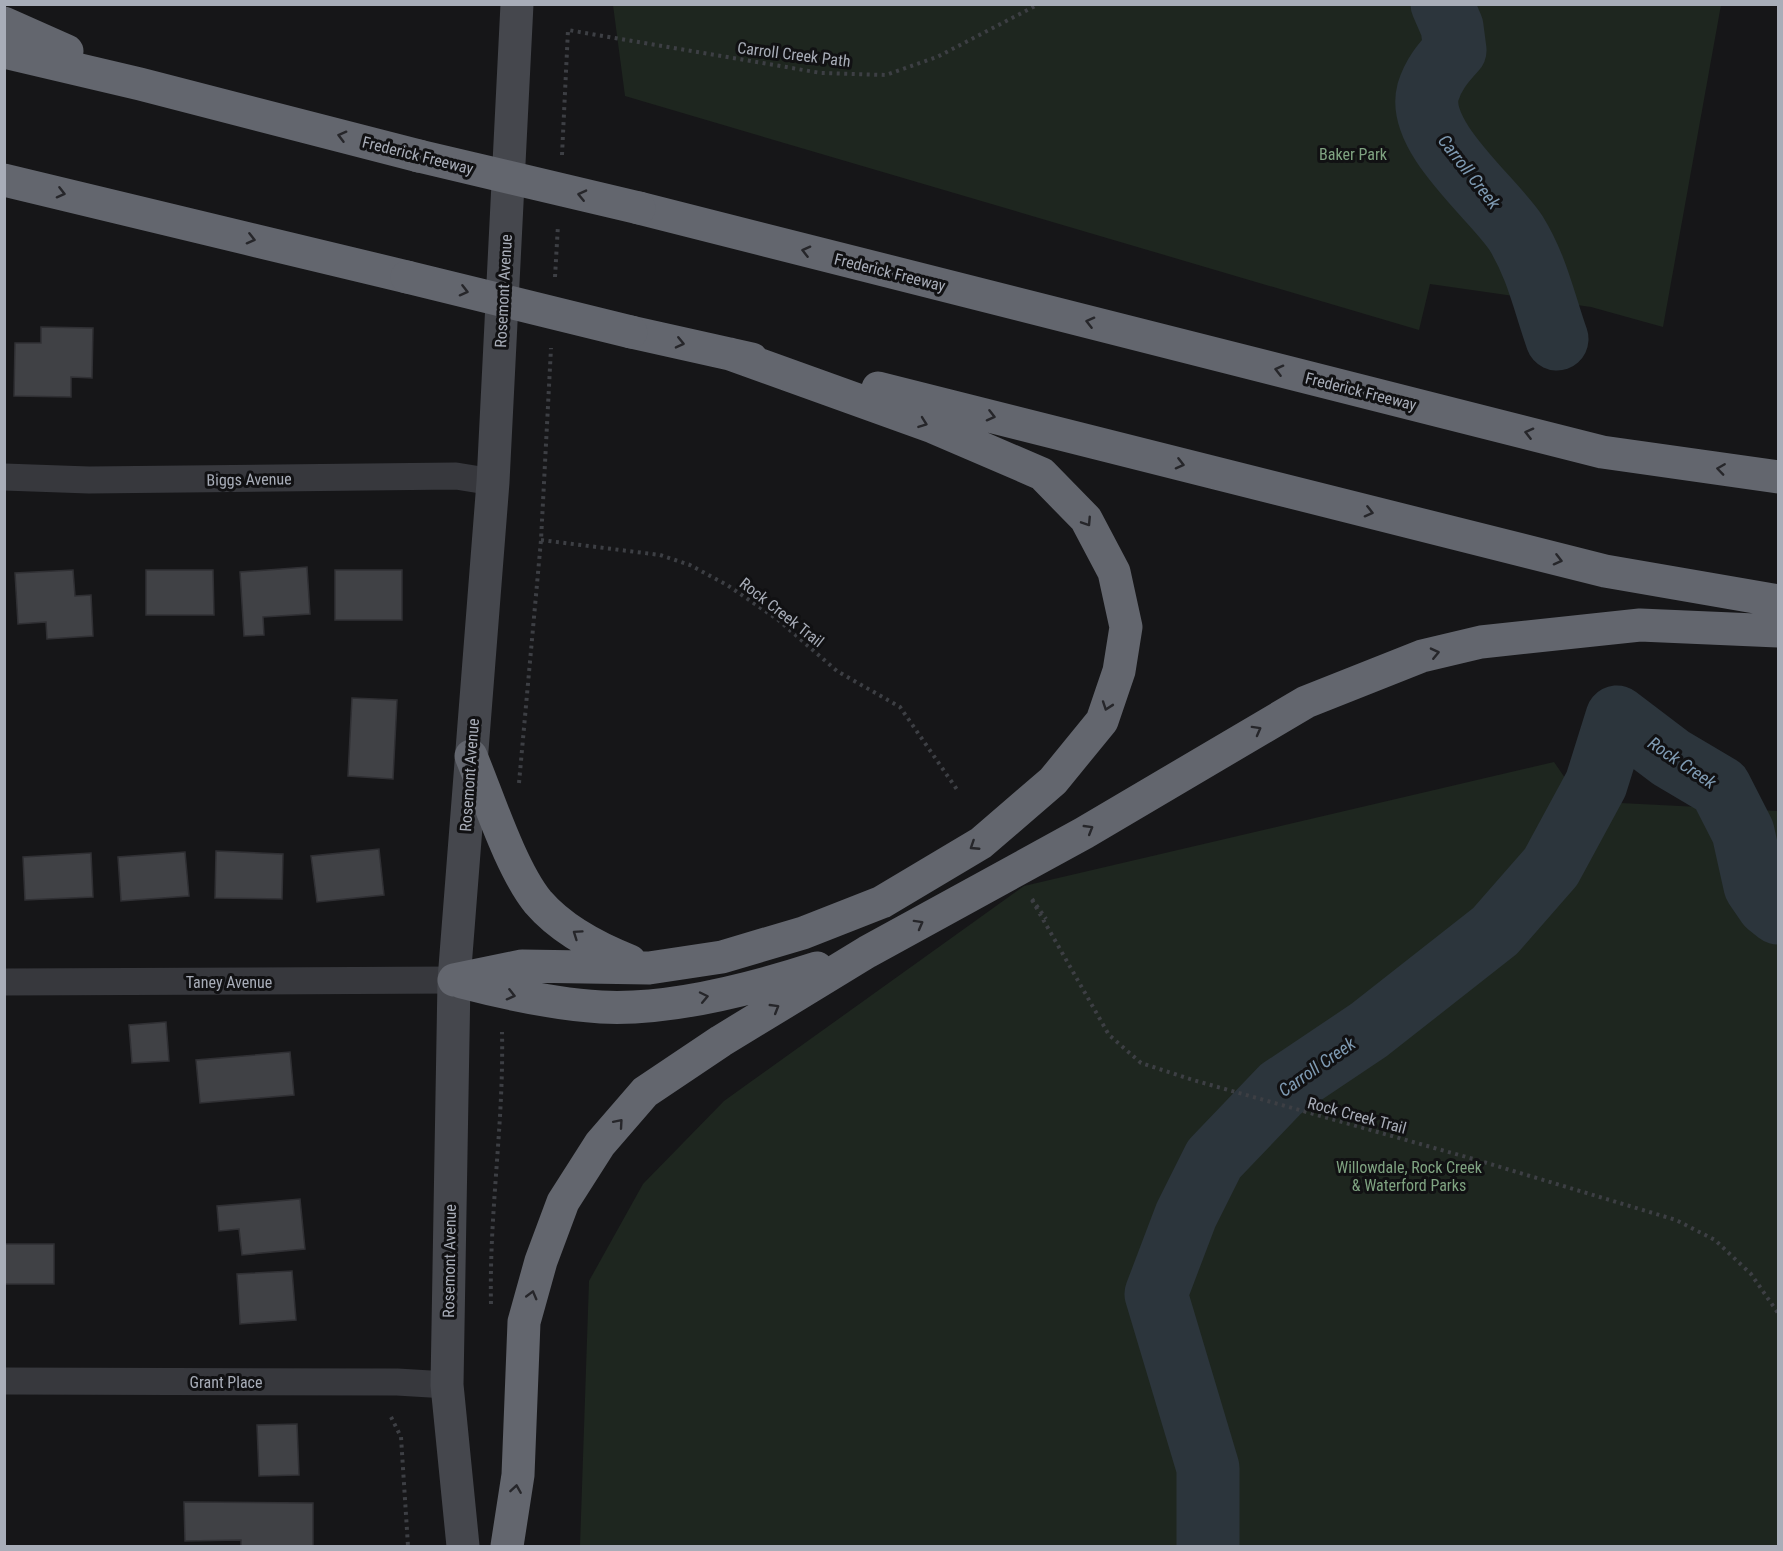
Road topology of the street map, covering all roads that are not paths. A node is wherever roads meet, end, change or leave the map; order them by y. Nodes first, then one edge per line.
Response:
1 (517, 4) edge
2 (4, 23) edge
3 (4, 52) edge
4 (140, 84) junction
5 (4, 180) edge
6 (730, 354) junction
7 (4, 477) edge
8 (1779, 477) edge
9 (494, 482) junction
10 (1779, 601) edge
11 (1779, 632) edge
12 (471, 756) junction
13 (867, 952) junction
14 (649, 968) junction
15 (454, 980) junction
16 (4, 982) edge
17 (4, 1381) edge
18 (447, 1385) junction
19 (463, 1546) edge
20 (507, 1546) edge

1 - 9 main road, Rosemont Avenue
2 - 4 highway
3 - 4 highway, Frederick Freeway
8 -> 4 highway, Frederick Freeway, bridge
5 -> 6 highway, bridge
6 -> 10 highway
6 -> 14 highway
7 - 9 street, Biggs Avenue
9 - 12 main road, Rosemont Avenue
13 -> 11 highway
14 -> 12 highway
12 - 15 main road, Rosemont Avenue
15 -> 13 highway
20 -> 13 highway
14 - 15 highway
15 - 16 street, Taney Avenue
15 - 18 main road, Rosemont Avenue
17 - 18 street, Grant Place
18 - 19 main road, Rosemont Avenue

